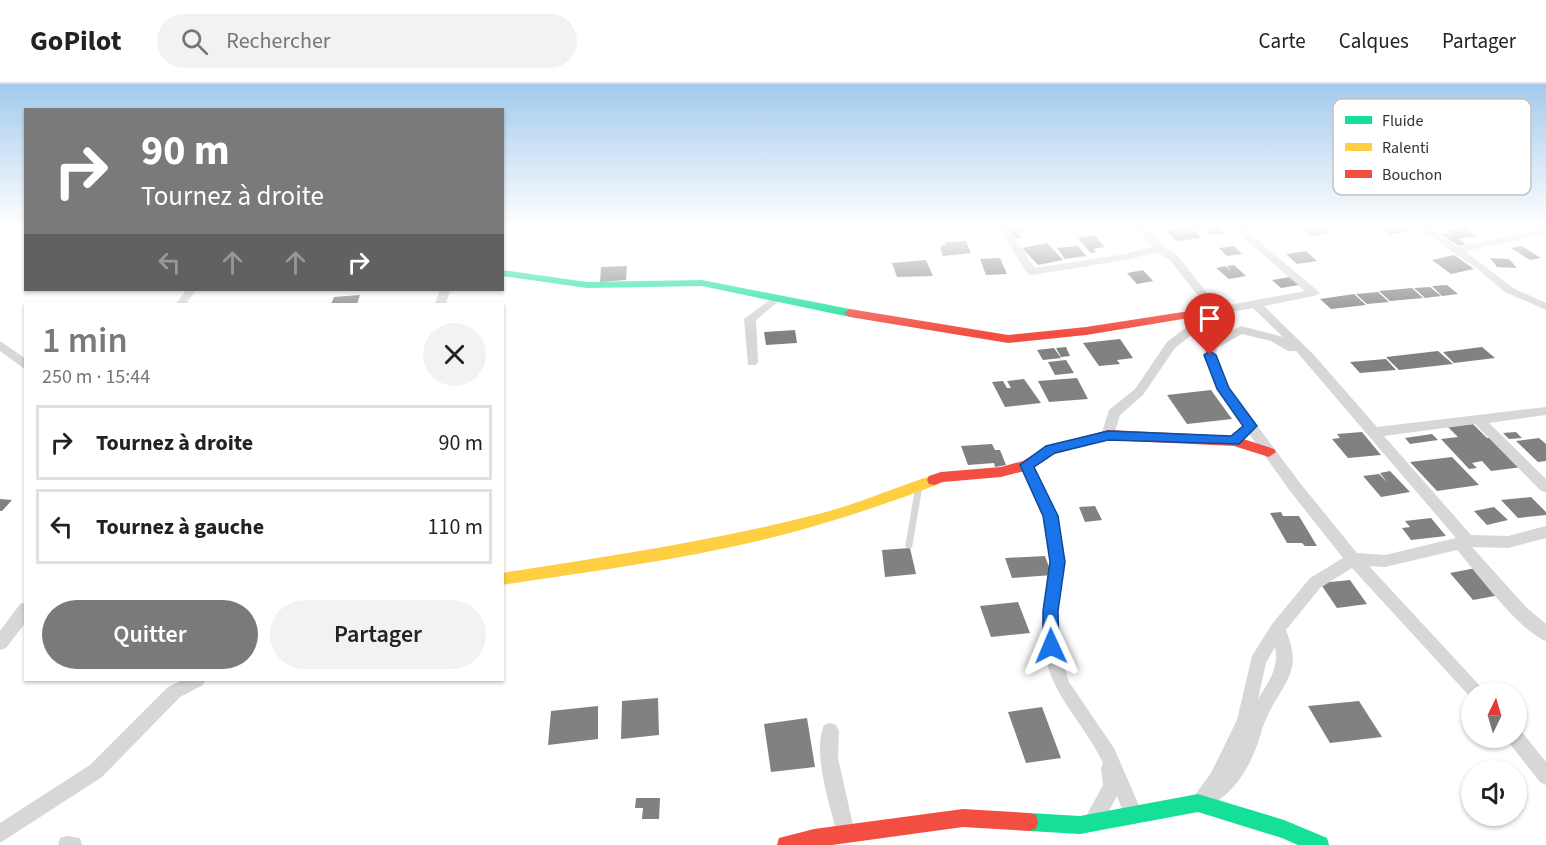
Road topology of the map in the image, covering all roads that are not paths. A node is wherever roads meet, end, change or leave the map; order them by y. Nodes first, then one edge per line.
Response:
1 (1026, 263) edge
2 (1088, 263) edge
3 (1177, 263) edge
4 (1278, 263) edge
5 (1475, 263) edge
6 (504, 273) edge
7 (775, 299) junction
8 (1255, 303) junction
9 (1546, 307) edge
10 (1215, 311) junction
11 (0, 345) edge
12 (1211, 346) junction
13 (1310, 358) junction
14 (752, 362) dead end
15 (24, 364) edge
16 (1546, 411) edge
17 (1476, 418) junction
18 (1250, 426) junction
19 (1375, 432) junction
20 (1108, 435) junction
21 (1234, 441) junction
22 (1269, 452) junction
23 (1027, 465) junction
24 (919, 486) junction
25 (1546, 488) edge
26 (1546, 532) edge
27 (1464, 542) junction
28 (909, 545) dead end
29 (1353, 559) junction
30 (504, 579) edge
31 (24, 612) edge
32 (1278, 629) junction
33 (1546, 634) edge
34 (0, 643) edge
35 (195, 681) edge
36 (1466, 682) edge
37 (830, 731) dead end
38 (1524, 748) edge
39 (1108, 754) junction
40 (1546, 776) edge
41 (1198, 803) junction
42 (1134, 814) junction
43 (1092, 822) junction
44 (0, 834) edge
45 (846, 834) junction
46 (67, 845) edge
47 (74, 845) edge
48 (786, 845) edge
49 (1320, 845) edge

1 - 2 street
3 - 10 street
4 - 8 street
5 - 9 street
6 - 7 street
7 - 10 street
7 - 14 street
8 - 10 street
8 - 13 street
10 - 12 street
10 - 20 street
11 - 15 street
12 - 13 street
12 - 18 street
13 - 19 street
16 - 17 street
17 - 19 street
17 - 25 street
18 - 21 street
18 - 22 street
19 - 27 street
20 - 21 street
20 - 23 street
21 - 22 street
22 - 29 street
23 - 24 street
23 - 39 street
24 - 28 lane
24 - 30 street
26 - 27 street
27 - 29 street
27 - 33 street
29 - 32 street
29 - 36 street
31 - 34 street
32 - 41 street
32 - 41 street
35 - 44 street
37 - 45 street
38 - 40 street
39 - 42 street
39 - 43 street
41 - 42 street
41 - 49 street
42 - 43 street
43 - 45 street
45 - 48 street
46 - 47 street

